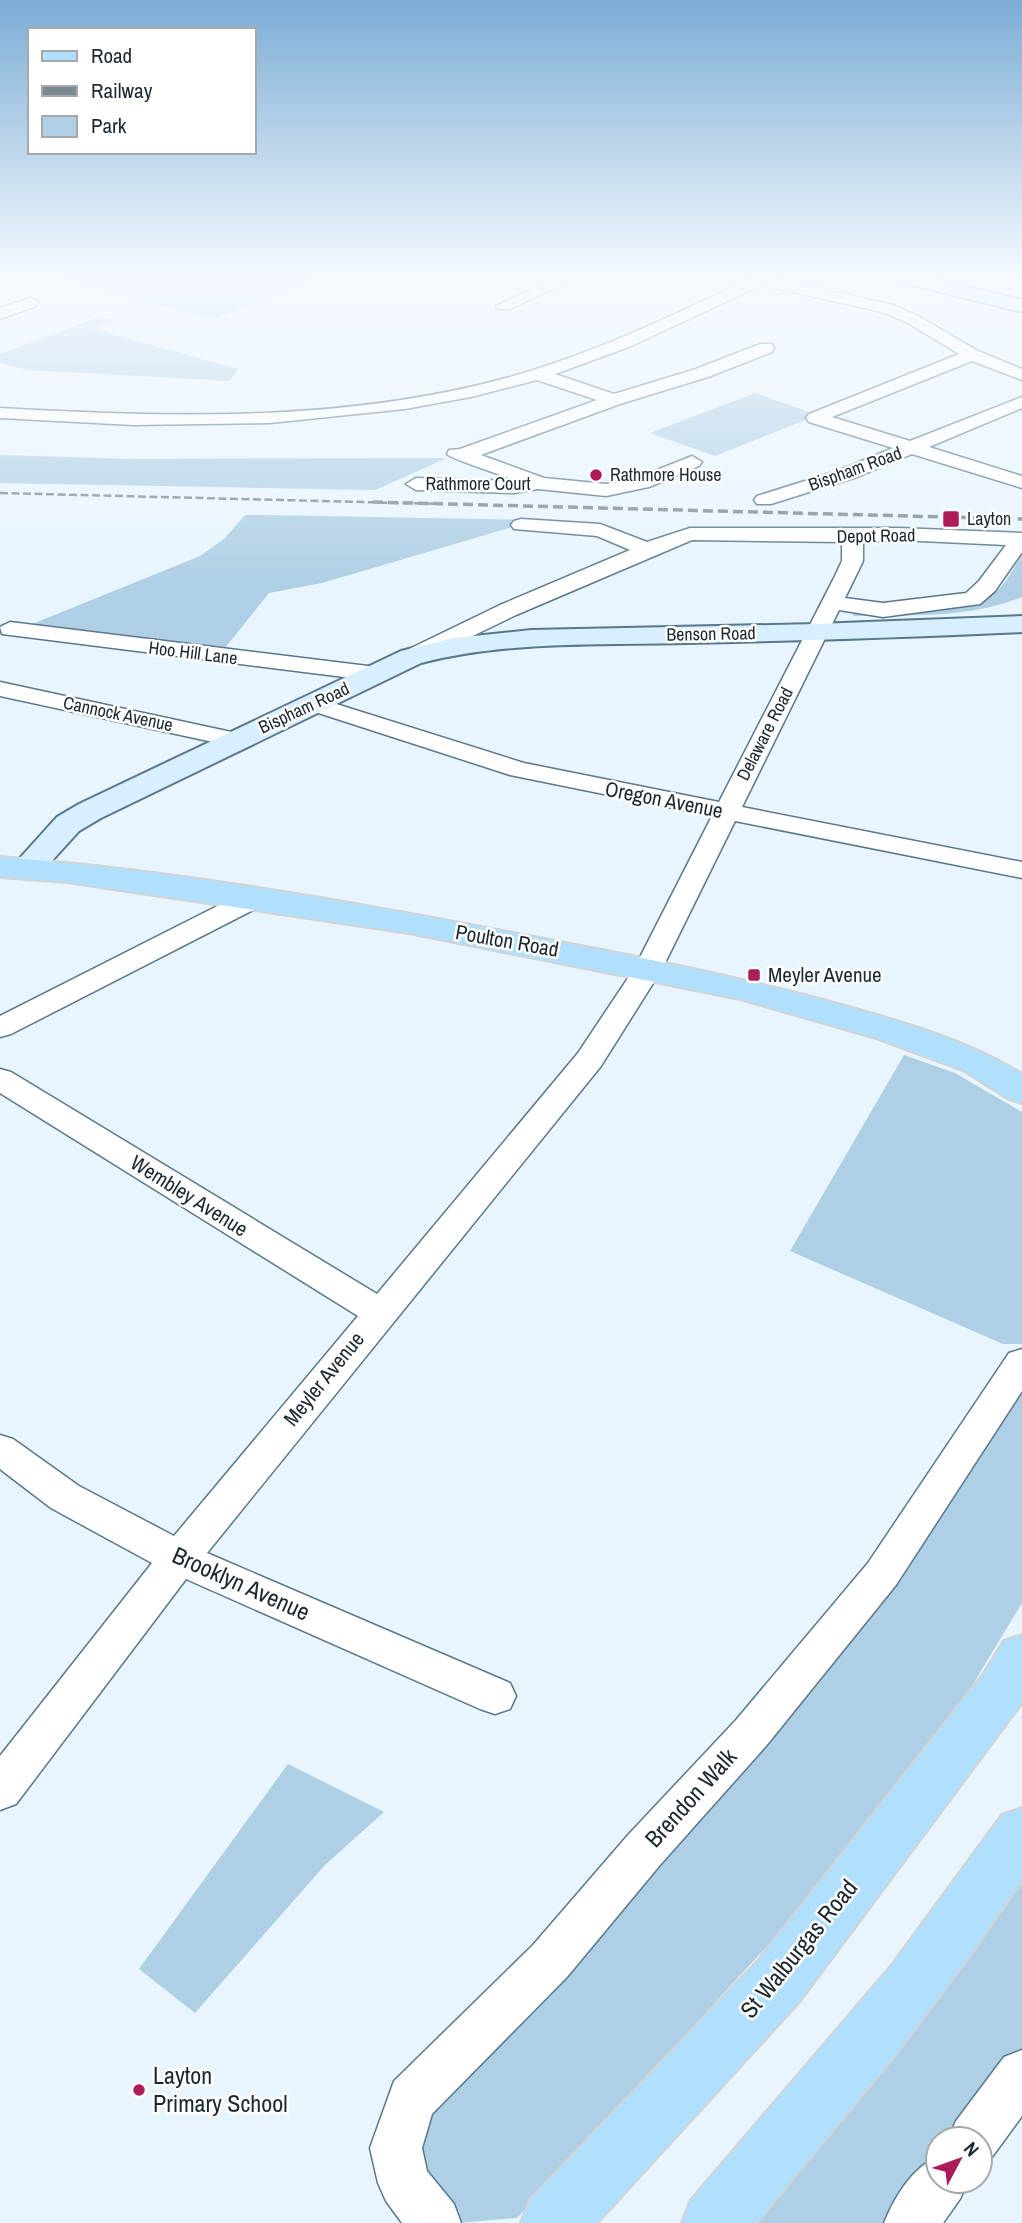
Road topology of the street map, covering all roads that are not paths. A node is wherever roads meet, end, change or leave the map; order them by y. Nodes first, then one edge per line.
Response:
1 (509, 382) edge
2 (560, 382) edge
3 (680, 382) edge
4 (905, 382) edge
5 (614, 400) junction
6 (1022, 402) edge
7 (0, 413) edge
8 (913, 447) junction
9 (692, 462) dead end
10 (1022, 482) edge
11 (416, 484) dead end
12 (540, 484) junction
13 (764, 500) dead end
14 (521, 525) dead end
15 (730, 533) joint
16 (850, 536) junction
17 (1020, 539) edge
18 (648, 550) junction
19 (832, 602) junction
20 (508, 610) junction
21 (1019, 623) edge
22 (10, 629) dead end
23 (816, 632) junction
24 (531, 638) junction
25 (411, 657) junction
26 (376, 674) junction
27 (0, 689) edge
28 (314, 704) junction
29 (236, 740) junction
30 (101, 806) junction
31 (725, 812) junction
32 (14, 868) edge
33 (1022, 870) edge
34 (67, 872) junction
35 (255, 898) junction
36 (648, 968) junction
37 (0, 1028) edge
38 (976, 1062) junction
39 (1022, 1069) edge
40 (0, 1079) edge
41 (1022, 1091) edge
42 (379, 1312) junction
43 (1022, 1362) edge
44 (0, 1449) edge
45 (179, 1558) junction
46 (1022, 1656) edge
47 (495, 1696) dead end
48 (0, 1790) edge
49 (1022, 1833) edge
50 (1022, 2075) edge
51 (984, 2125) edge
52 (931, 2195) edge
53 (435, 2223) edge
54 (553, 2223) edge
55 (714, 2223) edge
56 (910, 2223) edge

1 - 7 street
2 - 5 street
3 - 5 street
4 - 8 street
5 - 12 street
6 - 8 street, Bispham Road
8 - 10 street
8 - 13 street, Bispham Road
9 - 12 street
11 - 12 street, Rathmore Court
14 - 18 street
15 - 16 street, Depot Road
15 - 18 street, Bispham Road
16 - 17 street, Depot Road
16 - 19 street, Delaware Road
17 - 19 street
18 - 20 street, Bispham Road
19 - 23 street, Delaware Road
20 - 24 street
20 - 25 street, Bispham Road
21 - 23 main road, Benson Road
22 - 26 street, Hoo Hill Lane
23 - 24 main road, Benson Road
23 - 31 street, Delaware Road
24 - 25 main road, Benson Road
25 - 26 main road, Bispham Road
26 - 28 main road, Bispham Road
27 - 29 street, Cannock Avenue
28 - 29 main road, Bispham Road
28 - 31 street, Oregon Avenue
29 - 30 main road, Bispham Road
30 - 32 main road, Bispham Road
30 - 34 main road
31 - 33 street, Oregon Avenue
31 - 36 street, Delaware Road
32 - 34 main road, Poulton Road
34 - 35 main road, Poulton Road
35 - 36 main road, Poulton Road
35 - 37 street
36 - 38 main road, Poulton Road
36 - 42 street, Meyler Avenue
38 - 39 main road, Poulton Road
38 - 41 main road, Poulton Road
40 - 42 street, Wembley Avenue
42 - 45 street, Meyler Avenue
43 - 53 street, Brendon Walk
44 - 45 street, Brooklyn Avenue
45 - 47 street, Brooklyn Avenue
45 - 48 street, Meyler Avenue
46 - 54 main road, St Walburgas Road
49 - 55 main road
50 - 51 street
52 - 56 street

